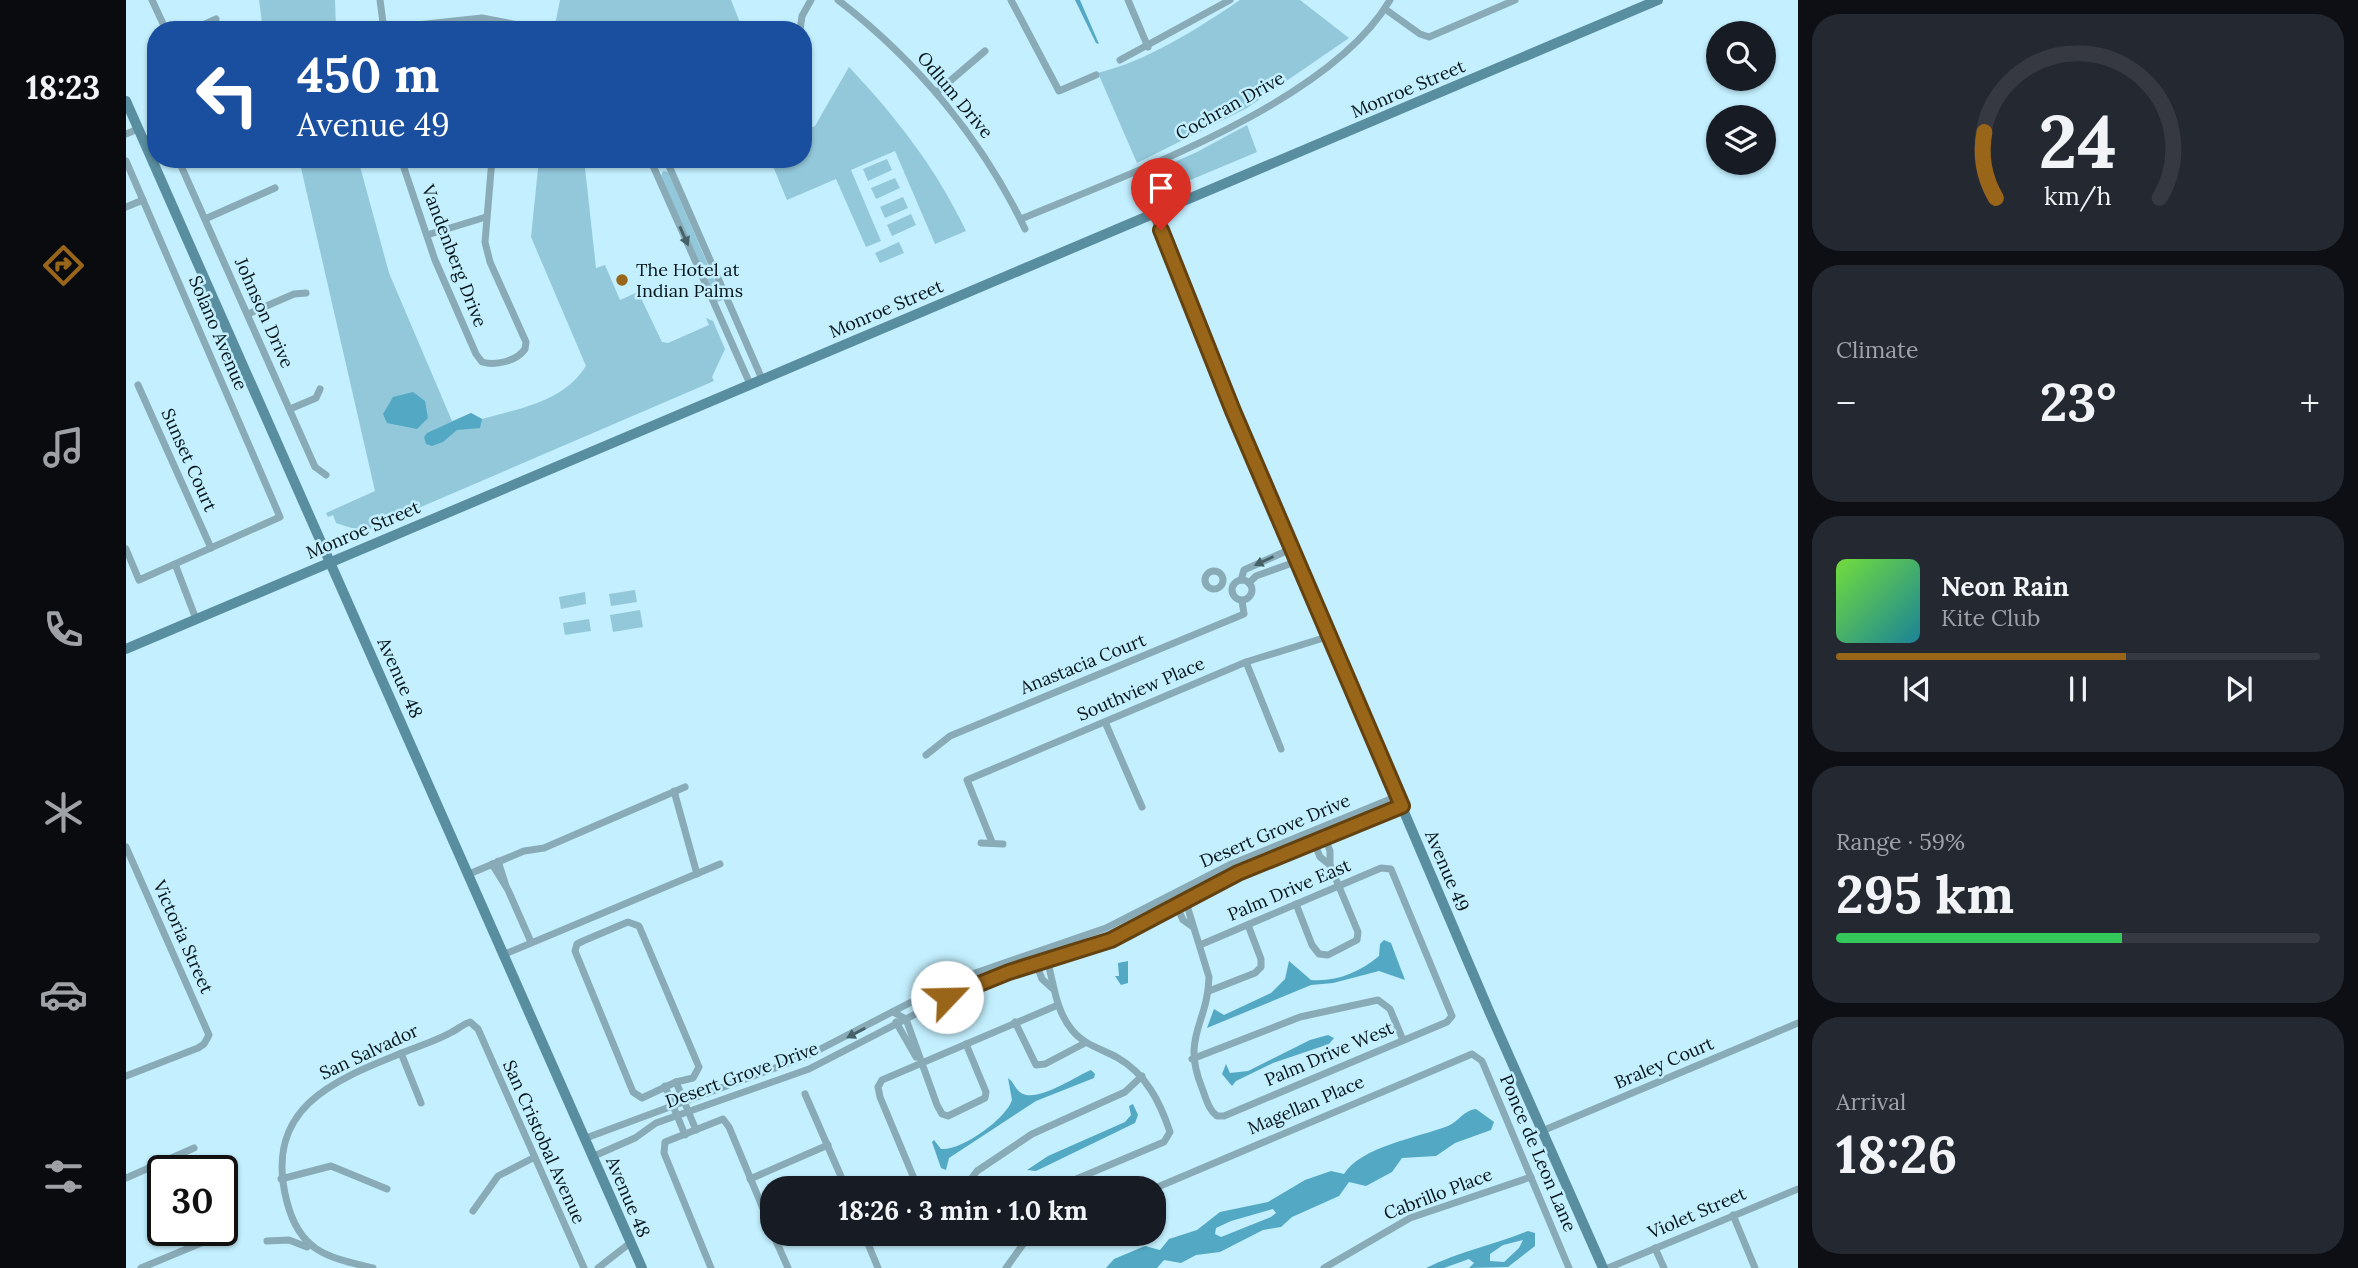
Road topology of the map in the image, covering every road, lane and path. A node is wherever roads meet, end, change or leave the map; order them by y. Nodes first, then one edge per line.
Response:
1 (152, 0) edge
2 (380, 0) edge
3 (811, 0) edge
4 (838, 0) edge
5 (1011, 0) edge
6 (1128, 0) edge
7 (1230, 0) edge
8 (1390, 0) edge
9 (1515, 0) edge
10 (1658, 0) edge
11 (1385, 9) junction
12 (216, 19) dead end
13 (162, 21) edge
14 (212, 21) edge
15 (382, 21) edge
16 (455, 21) edge
17 (498, 21) edge
18 (801, 21) edge
19 (1148, 47) junction
20 (985, 51) dead end
21 (1120, 60) dead end
22 (1096, 75) dead end
23 (936, 93) junction
24 (126, 101) edge
25 (138, 129) junction
26 (126, 134) edge
27 (147, 149) edge
28 (126, 161) edge
29 (155, 168) edge
30 (182, 168) edge
31 (404, 168) edge
32 (491, 168) edge
33 (656, 168) edge
34 (670, 168) edge
35 (275, 188) dead end
36 (143, 200) junction
37 (126, 207) edge
38 (1154, 213) junction
39 (486, 218) junction
40 (205, 219) junction
41 (1021, 219) junction
42 (1025, 229) dead end
43 (427, 235) junction
44 (306, 293) dead end
45 (248, 314) junction
46 (762, 379) junction
47 (750, 384) junction
48 (138, 385) dead end
49 (320, 389) dead end
50 (290, 409) junction
51 (326, 475) dead end
52 (211, 548) junction
53 (1293, 548) junction
54 (126, 550) edge
55 (331, 561) junction
56 (1298, 561) junction
57 (175, 564) junction
58 (1245, 582) junction
59 (1223, 584) dead end
60 (1232, 587) junction
61 (1242, 601) junction
62 (195, 619) junction
63 (1330, 636) junction
64 (126, 649) edge
65 (1246, 662) junction
66 (1105, 722) junction
67 (1281, 749) dead end
68 (926, 755) dead end
69 (685, 787) dead end
70 (674, 791) junction
71 (1400, 801) junction
72 (1142, 807) dead end
73 (1321, 829) junction
74 (1310, 833) junction
75 (1325, 838) junction
76 (992, 842) junction
77 (981, 843) dead end
78 (1314, 843) junction
79 (1003, 844) dead end
80 (126, 846) edge
81 (495, 862) junction
82 (720, 864) dead end
83 (1330, 865) junction
84 (469, 874) junction
85 (697, 874) junction
86 (1339, 886) junction
87 (1182, 891) junction
88 (1172, 896) junction
89 (1186, 901) junction
90 (1296, 904) junction
91 (1177, 906) junction
92 (1248, 925) junction
93 (1193, 927) junction
94 (531, 942) junction
95 (1200, 945) junction
96 (1044, 950) junction
97 (1032, 953) junction
98 (505, 954) junction
99 (1048, 961) junction
100 (1037, 964) junction
101 (1053, 989) junction
102 (1209, 991) junction
103 (1058, 1005) junction
104 (893, 1012) junction
105 (1452, 1016) joint
106 (906, 1019) junction
107 (1015, 1022) junction
108 (1798, 1023) edge
109 (897, 1024) junction
110 (478, 1029) joint
111 (1403, 1040) junction
112 (1085, 1043) junction
113 (966, 1044) junction
114 (401, 1053) junction
115 (1472, 1054) joint
116 (1192, 1059) junction
117 (920, 1063) junction
118 (128, 1076) edge
119 (1142, 1076) junction
120 (676, 1082) junction
121 (664, 1086) junction
122 (805, 1094) dead end
123 (684, 1101) junction
124 (421, 1103) dead end
125 (673, 1105) junction
126 (688, 1111) junction
127 (652, 1113) junction
128 (677, 1115) junction
129 (656, 1123) junction
130 (696, 1130) junction
131 (1542, 1131) junction
132 (685, 1135) junction
133 (586, 1138) junction
134 (828, 1145) junction
135 (194, 1149) dead end
136 (594, 1156) junction
137 (533, 1158) junction
138 (841, 1176) edge
139 (913, 1176) edge
140 (973, 1176) edge
141 (1083, 1176) edge
142 (1531, 1177) junction
143 (126, 1178) edge
144 (281, 1179) junction
145 (750, 1180) junction
146 (1166, 1183) edge
147 (1798, 1188) edge
148 (387, 1189) dead end
149 (760, 1203) edge
150 (473, 1211) dead end
151 (1733, 1215) junction
152 (267, 1241) dead end
153 (630, 1243) junction
154 (194, 1246) edge
155 (779, 1246) edge
156 (869, 1246) edge
157 (1022, 1246) edge
158 (310, 1248) junction
159 (1655, 1248) junction
160 (141, 1268) edge
161 (371, 1268) edge
162 (584, 1268) edge
163 (598, 1268) edge
164 (642, 1268) edge
165 (711, 1268) edge
166 (788, 1268) edge
167 (878, 1268) edge
168 (1006, 1268) edge
169 (1324, 1268) edge
170 (1569, 1268) edge
171 (1605, 1268) edge
172 (1664, 1268) edge
173 (1755, 1268) edge

1 - 13 street
2 - 15 street
3 - 18 street
4 - 23 street, Odlum Drive
5 - 22 street
6 - 19 street
7 - 19 street
8 - 11 street, Cochran Drive
9 - 11 street
10 - 38 main road, Monroe Street
11 - 41 street, Cochran Drive
12 - 14 street
16 - 17 street
19 - 21 street
20 - 23 street
23 - 41 street, Odlum Drive
24 - 25 main road, Avenue 48
25 - 26 street
25 - 27 main road, Avenue 48
28 - 36 street, Solano Avenue
29 - 55 main road, Avenue 48
30 - 40 street, Johnson Drive
31 - 43 street, Vandenberg Drive
32 - 39 street
33 -> 47 street
34 - 46 street
35 - 40 street
36 - 37 street
36 - 52 street, Solano Avenue
38 - 46 main road, Monroe Street
38 - 53 main road, Avenue 49
39 - 43 street
39 - 43 street, Vandenberg Drive
40 - 45 street, Johnson Drive
41 - 42 street, Odlum Drive
44 - 45 street
45 - 50 street, Johnson Drive
46 - 47 main road, Monroe Street
47 - 55 main road, Monroe Street
48 - 52 street, Sunset Court
49 - 50 street
50 - 51 street, Johnson Drive
52 - 57 street
53 - 56 main road, Avenue 49
53 -> 58 street
54 - 57 street
55 - 62 main road, Monroe Street
55 - 84 main road, Avenue 48
56 - 58 street
56 - 63 main road, Avenue 49
57 - 62 street
58 - 60 street
58 - 61 street, Anastacia Court
59 - 60 street
60 - 61 street
61 - 68 street, Anastacia Court
62 - 64 main road, Monroe Street
63 - 65 street, Southview Place
63 - 71 main road, Avenue 49
65 - 66 street, Southview Place
65 - 67 street
66 - 72 street
66 - 76 street, Southview Place
69 - 70 street
70 - 81 street
70 - 85 street
71 - 73 street, Desert Grove Drive
71 - 75 street, Desert Grove Drive
71 - 131 main road, Avenue 49
73 - 74 street, Desert Grove Drive
73 - 75 street
74 - 78 street
74 - 87 street, Desert Grove Drive
75 - 78 street, Desert Grove Drive
75 - 83 street
76 - 77 street
76 - 79 street
78 - 83 street
78 - 89 street, Desert Grove Drive
80 - 118 street, Victoria Street
81 - 84 street
81 - 94 street
82 - 85 street
83 - 86 street
84 - 98 main road, Avenue 48
85 - 94 street
86 - 90 street, Palm Drive East
86 - 90 street
86 - 105 street, Palm Drive East
87 - 88 street, Desert Grove Drive
87 - 89 street
88 - 91 street
88 - 96 street, Desert Grove Drive
89 - 91 street, Desert Grove Drive
89 - 93 street
90 - 92 street, Palm Drive East
91 - 93 street
91 - 99 street, Desert Grove Drive
92 - 95 street, Palm Drive East
92 - 102 street
93 - 95 street
94 - 98 street
95 - 102 street
96 - 97 street, Desert Grove Drive
96 - 99 street
97 - 100 street
97 - 104 street, Desert Grove Drive
98 - 133 main road, Avenue 48
99 - 100 street, Desert Grove Drive
99 - 101 street
100 - 101 street
100 - 106 street, Desert Grove Drive
101 - 103 street
102 - 116 street
103 - 107 street
103 - 112 street
104 - 106 street
104 - 109 street
104 -> 123 street, Desert Grove Drive
105 - 111 street, Palm Drive West
106 - 109 street, Desert Grove Drive
106 - 117 street
107 - 112 street
107 - 113 street
108 - 131 street, Braley Court
109 - 117 street
109 - 126 street, Desert Grove Drive
110 - 114 street, San Salvador
110 - 137 street, San Cristobal Avenue
111 - 116 street
111 - 116 street, Palm Drive West
112 - 119 street
113 - 117 street
113 - 117 street
114 - 124 street
114 - 144 street, San Salvador
115 - 142 street, Ponce de Leon Lane
115 - 146 street, Magellan Place
117 - 139 street
119 - 140 street
119 - 141 street
120 - 121 street
120 - 121 street
120 - 123 street
121 - 125 street
122 - 134 street
123 - 125 street, Desert Grove Drive
123 - 126 street
125 - 127 street, Desert Grove Drive
125 - 128 street
126 - 128 street, Desert Grove Drive
126 - 130 street
127 - 129 street
127 - 133 street, Desert Grove Drive
128 - 129 street, Desert Grove Drive
128 - 132 street
129 - 136 street, Desert Grove Drive
130 - 132 street
130 - 145 street
131 - 171 main road, Avenue 49
132 - 165 street
133 - 136 main road, Avenue 48
134 - 138 street
134 - 145 street
135 - 143 street
136 - 153 main road, Avenue 48
137 - 150 street
137 - 162 street, San Cristobal Avenue
142 - 169 street, Cabrillo Place
142 - 170 street, Ponce de Leon Lane
144 - 148 street
144 - 158 street, San Salvador
145 - 149 street
147 - 151 street, Violet Street
151 - 159 street, Violet Street
151 - 173 street
152 - 158 street
153 - 163 street
153 - 164 main road, Avenue 48
154 - 160 street
155 - 166 street
156 - 167 street
157 - 168 street
158 - 161 street
159 - 171 street, Violet Street
159 - 172 street

